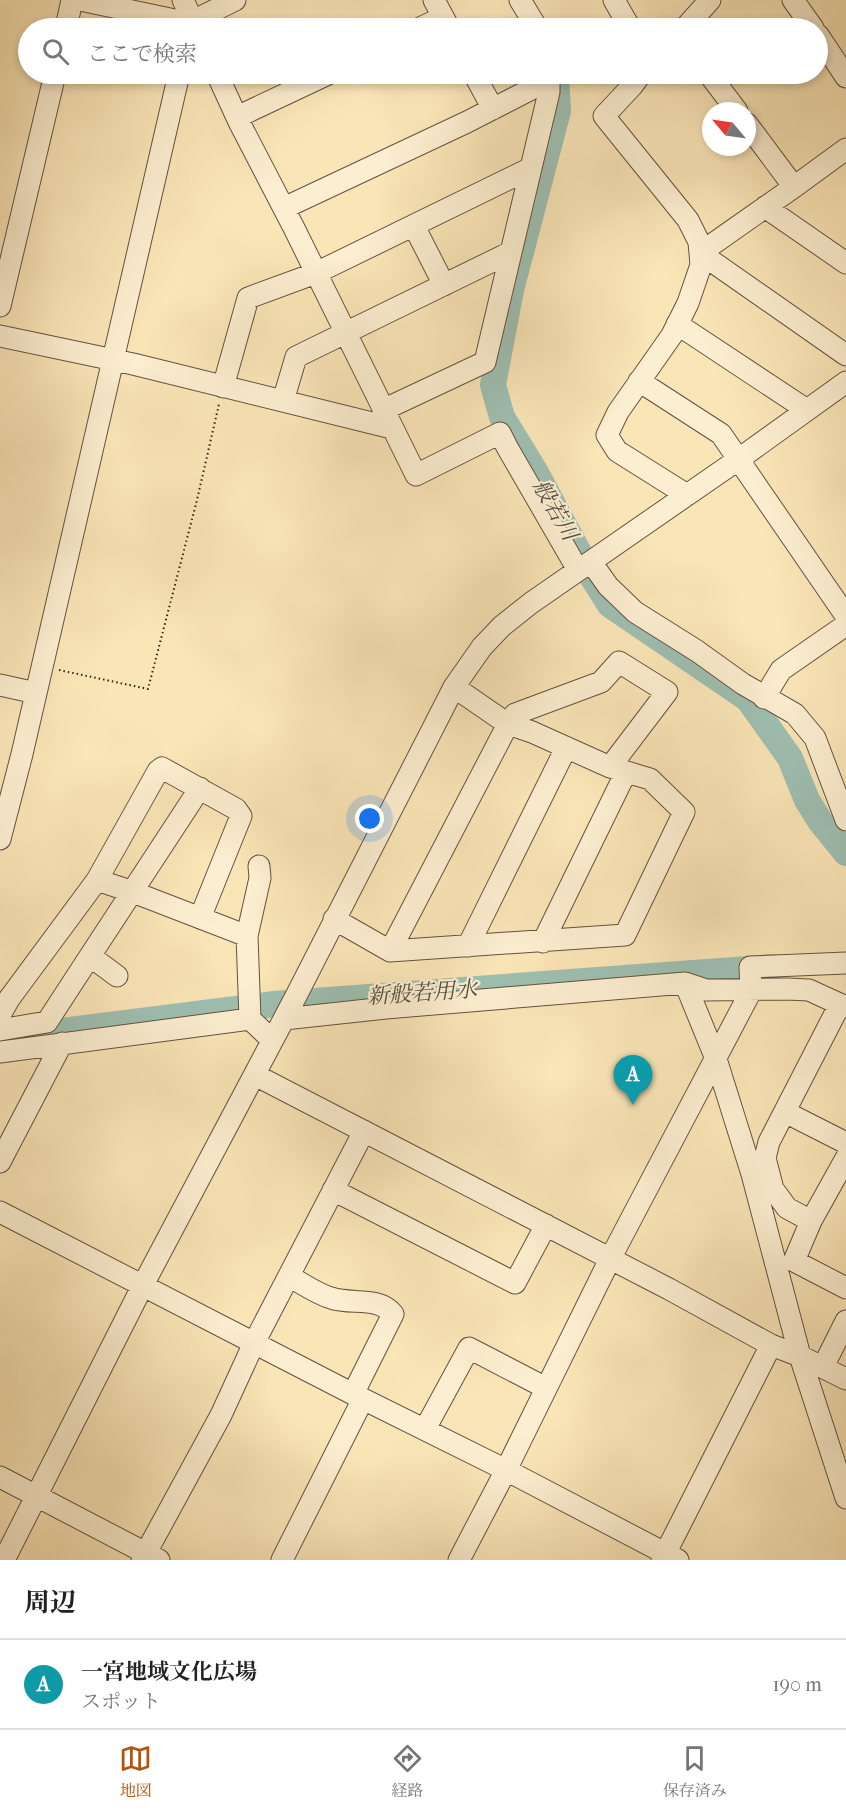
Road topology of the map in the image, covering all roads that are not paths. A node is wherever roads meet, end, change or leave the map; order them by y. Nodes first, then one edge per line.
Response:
1 (72, 0) edge
2 (80, 0) edge
3 (183, 0) edge
4 (235, 0) edge
5 (520, 0) edge
6 (614, 0) edge
7 (710, 0) edge
8 (793, 0) edge
9 (68, 18) edge
10 (160, 18) edge
11 (189, 18) edge
12 (203, 18) edge
13 (531, 18) edge
14 (624, 18) edge
15 (694, 18) edge
16 (806, 18) edge
17 (828, 50) edge
18 (846, 77) edge
19 (53, 84) edge
20 (177, 84) edge
21 (222, 84) edge
22 (307, 84) edge
23 (480, 84) edge
24 (536, 84) edge
25 (549, 84) edge
26 (634, 84) edge
27 (717, 84) edge
28 (730, 102) edge
29 (493, 108) junction
30 (237, 117) junction
31 (756, 136) edge
32 (846, 149) edge
33 (531, 168) junction
34 (794, 187) junction
35 (765, 207) junction
36 (284, 208) junction
37 (414, 226) junction
38 (511, 252) junction
39 (700, 253) junction
40 (846, 263) edge
41 (316, 273) junction
42 (444, 285) junction
43 (0, 306) edge
44 (677, 324) junction
45 (345, 332) junction
46 (0, 336) edge
47 (846, 355) edge
48 (113, 360) junction
49 (639, 381) junction
50 (846, 382) edge
51 (223, 387) junction
52 (283, 401) junction
53 (807, 410) junction
54 (387, 419) junction
55 (739, 459) junction
56 (687, 495) junction
57 (584, 566) junction
58 (846, 615) edge
59 (846, 625) edge
60 (0, 685) edge
61 (454, 687) junction
62 (36, 693) junction
63 (764, 698) junction
64 (508, 724) junction
65 (566, 748) junction
66 (618, 769) junction
67 (200, 788) junction
68 (846, 820) edge
69 (0, 839) edge
70 (259, 866) dead end
71 (97, 880) junction
72 (133, 892) junction
73 (200, 918) junction
74 (334, 919) junction
75 (247, 936) junction
76 (543, 942) junction
77 (468, 946) junction
78 (390, 951) junction
79 (90, 956) junction
80 (846, 963) edge
81 (117, 976) dead end
82 (685, 983) junction
83 (751, 991) junction
84 (843, 1005) edge
85 (289, 1009) junction
86 (0, 1015) edge
87 (250, 1019) junction
88 (0, 1030) edge
89 (273, 1040) junction
90 (62, 1043) junction
91 (0, 1052) edge
92 (716, 1059) junction
93 (255, 1075) junction
94 (785, 1112) junction
95 (364, 1131) junction
96 (846, 1143) edge
97 (846, 1158) edge
98 (0, 1162) edge
99 (333, 1190) junction
100 (0, 1212) edge
101 (811, 1221) junction
102 (546, 1225) junction
103 (610, 1259) junction
104 (289, 1276) junction
105 (143, 1285) junction
106 (846, 1288) edge
107 (846, 1321) edge
108 (254, 1343) junction
109 (771, 1345) junction
110 (800, 1356) junction
111 (823, 1367) junction
112 (846, 1379) edge
113 (546, 1388) junction
114 (358, 1397) junction
115 (425, 1429) junction
116 (506, 1470) junction
117 (0, 1477) edge
118 (38, 1496) junction
119 (846, 1498) edge
120 (148, 1558) edge
121 (668, 1558) edge
122 (4, 1560) edge
123 (282, 1560) edge
124 (459, 1560) edge

1 - 9 street
2 - 10 street
3 - 11 street
4 - 12 street
5 - 13 street
6 - 14 street
7 - 15 street
8 - 16 street
17 - 18 street
19 - 43 street
20 - 48 street
21 - 30 street
22 - 30 street
23 - 29 street
24 - 29 street
25 - 33 street
26 - 39 street
27 - 28 street
29 - 36 street
30 - 36 street
31 - 34 street
32 - 34 street
33 - 37 street
33 - 38 street
34 - 35 street
35 - 39 street
35 - 40 street
36 - 41 street
37 - 41 street
37 - 42 street
38 - 42 street
38 - 54 street
39 - 44 street
39 - 47 street
41 - 45 street
41 - 51 street
42 - 45 street
44 - 49 street
44 - 53 street
45 - 52 street
45 - 54 street
46 - 48 street
48 - 51 street
48 - 62 street
49 - 55 street
49 - 56 street
50 - 53 street
51 - 52 street
52 - 54 street
53 - 55 street
54 - 57 street
55 - 56 street
55 - 58 street
56 - 57 street
57 - 61 street
57 - 63 street
59 - 63 street
60 - 62 street
61 - 64 street
61 - 74 street
62 - 69 street
63 - 68 street
64 - 65 street
64 - 66 street
64 - 78 street
65 - 66 street
65 - 77 street
66 - 76 street
66 - 76 street
67 - 71 street
67 - 72 street
67 - 73 street
70 - 75 street
71 - 72 street
71 - 86 street
72 - 73 street
72 - 79 street
73 - 75 street
74 - 78 street
74 - 85 street
75 - 87 street
76 - 77 street
77 - 78 street
79 - 81 street
79 - 88 street
80 - 83 street
82 - 83 street
82 - 85 street
82 - 92 street
83 - 84 street
83 - 92 street
84 - 94 street
85 - 89 street
87 - 89 street
87 - 90 street
89 - 93 street
90 - 91 street
90 - 98 street
92 - 103 street
92 - 110 street
93 - 95 street
93 - 105 street
94 - 96 street
94 - 101 street
95 - 99 street
95 - 102 street
97 - 101 street
99 - 102 street
99 - 104 street
100 - 105 street
101 - 106 street
102 - 103 street
103 - 109 street
103 - 113 street
104 - 108 street
104 - 114 street
105 - 108 street
105 - 118 street
107 - 111 street
108 - 114 street
108 - 120 street
109 - 110 street
109 - 121 street
110 - 111 street
110 - 119 street
111 - 112 street
113 - 115 street
113 - 116 street
114 - 115 street
114 - 123 street
115 - 116 street
116 - 121 street
116 - 124 street
117 - 118 street
118 - 120 street
118 - 122 street

